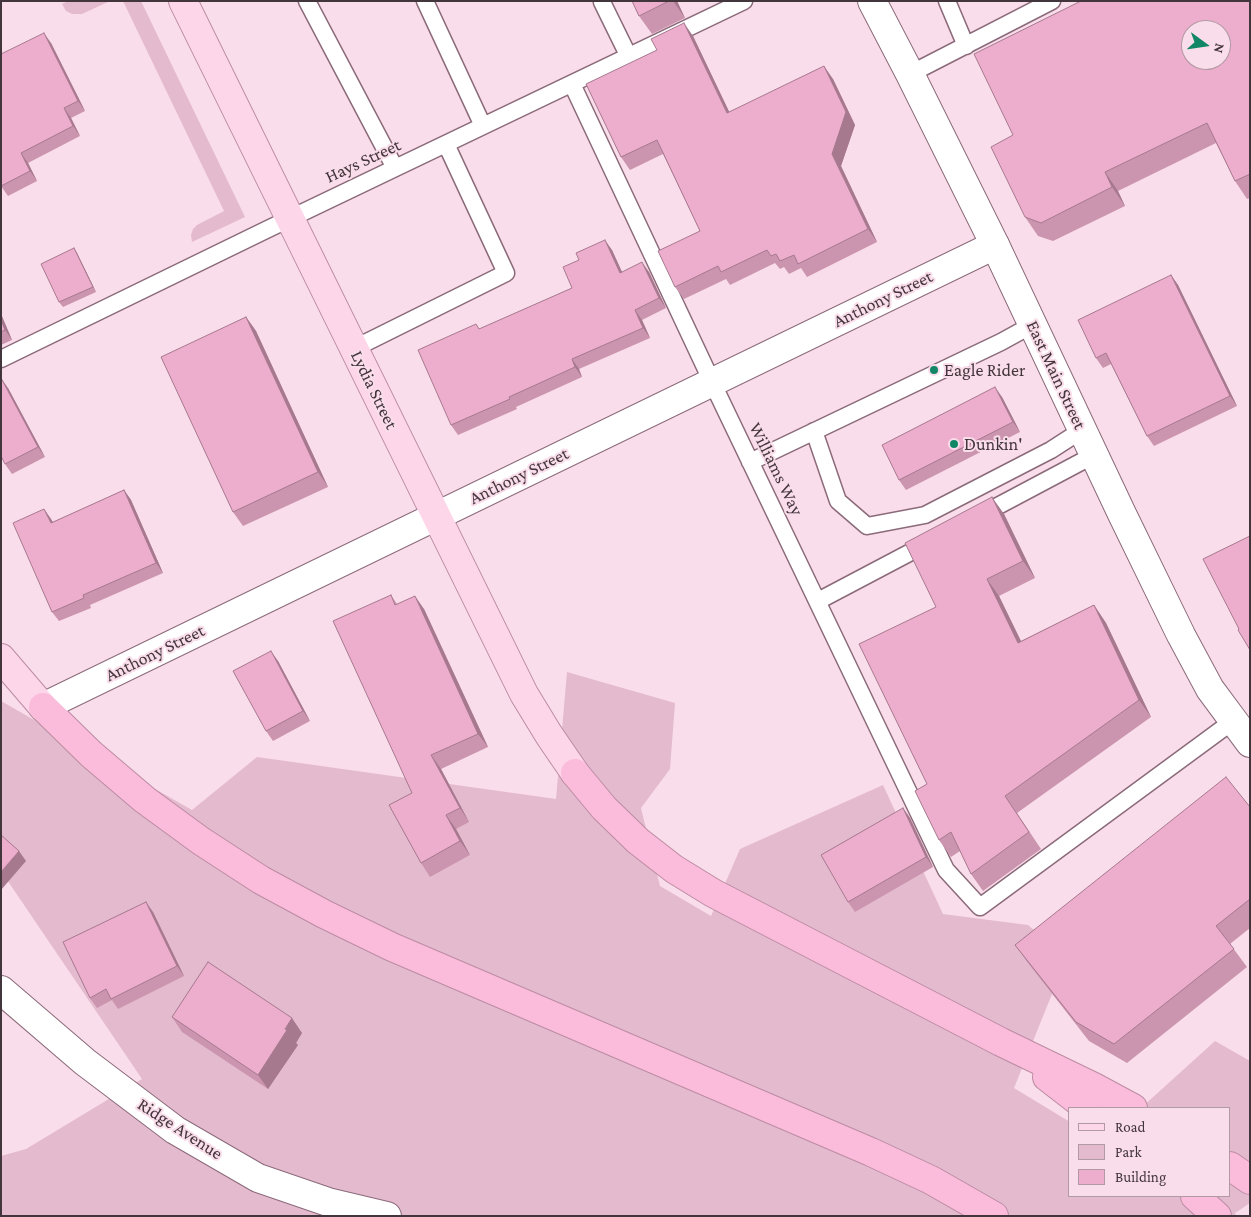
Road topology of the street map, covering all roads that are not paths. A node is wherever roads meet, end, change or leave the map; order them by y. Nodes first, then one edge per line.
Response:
1 (183, 1) edge
2 (307, 1) edge
3 (425, 1) edge
4 (744, 1) edge
5 (872, 1) edge
6 (947, 1) edge
7 (1052, 1) edge
8 (602, 2) edge
9 (966, 46) junction
10 (629, 57) junction
11 (910, 74) junction
12 (572, 84) junction
13 (483, 126) junction
14 (446, 144) junction
15 (395, 168) junction
16 (290, 218) junction
17 (995, 245) junction
18 (1032, 325) junction
19 (354, 348) junction
20 (1, 359) edge
21 (712, 382) junction
22 (1082, 430) junction
23 (814, 431) junction
24 (1094, 455) junction
25 (750, 462) junction
26 (436, 516) junction
27 (966, 523) edge
28 (940, 537) edge
29 (818, 602) junction
30 (1, 658) edge
31 (43, 707) junction
32 (1233, 721) junction
33 (1250, 743) edge
34 (575, 773) joint
35 (1, 990) edge
36 (1001, 1042) junction
37 (1086, 1107) edge
38 (1131, 1107) edge
39 (1231, 1167) edge
40 (1250, 1180) edge
41 (1196, 1197) edge
42 (387, 1216) edge
43 (994, 1216) edge
44 (1216, 1216) edge

1 - 16 main road, Lydia Street
2 - 15 lane
3 - 13 lane
4 - 10 lane, Hays Street
5 - 11 street, East Main Street
6 - 9 lane
7 - 9 lane
8 - 10 lane
9 - 11 lane
10 - 12 lane, Hays Street
11 - 17 street, East Main Street
12 - 13 lane, Hays Street
12 - 21 lane, Williams Way
13 - 14 lane, Hays Street
14 - 15 lane, Hays Street
14 - 19 lane
15 - 16 lane, Hays Street
16 - 19 main road, Lydia Street
16 - 20 lane, Hays Street
17 - 18 street, East Main Street
17 - 21 street, Anthony Street
18 - 22 street, East Main Street
18 - 23 lane
19 - 26 main road, Lydia Street
21 - 25 lane, Williams Way
21 - 26 street, Anthony Street
22 - 23 lane
22 - 24 street, East Main Street
23 - 25 lane
24 - 27 lane
24 - 32 street, East Main Street
25 - 29 lane, Williams Way
26 - 31 street, Anthony Street
26 - 34 main road, Lydia Street
28 - 29 lane
29 - 32 lane, Williams Way
30 - 31 main road
31 - 43 highway
32 - 33 street, East Main Street
34 - 36 highway
35 - 42 street, Ridge Avenue
36 - 37 highway
36 - 38 highway
39 - 40 highway
41 - 44 highway

